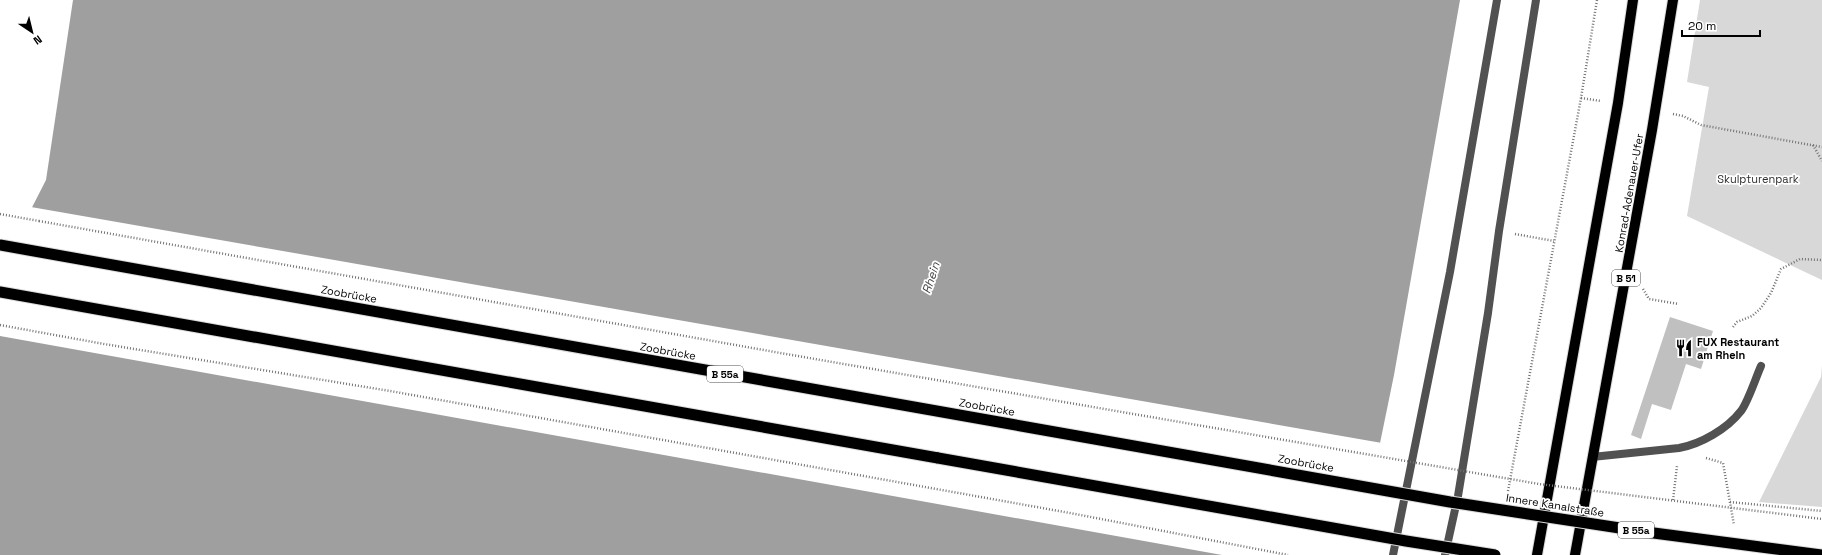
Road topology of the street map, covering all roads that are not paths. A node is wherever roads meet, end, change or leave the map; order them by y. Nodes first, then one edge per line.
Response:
1 (1497, 0) edge
2 (1536, 0) edge
3 (1633, 0) edge
4 (1673, 0) edge
5 (0, 245) edge
6 (0, 292) edge
7 (1761, 366) dead end
8 (1592, 457) junction
9 (1450, 502) joint
10 (1406, 541) junction
11 (1393, 555) edge
12 (1445, 555) edge
13 (1460, 555) edge
14 (1495, 555) edge
15 (1537, 555) edge
16 (1575, 555) edge
17 (1822, 555) edge

1 - 11 street
2 - 12 street
3 - 15 main road
4 - 8 main road, Konrad-Adenauer-Ufer / B 51
5 - 9 highway, Zoobrücke / B 55a, bridge
6 - 10 highway, bridge
7 - 8 street
8 - 16 main road, Konrad-Adenauer-Ufer / B 51
9 - 17 highway, Innere Kanalstraße / B 55a, bridge
10 - 13 highway, bridge
10 - 14 highway, bridge

